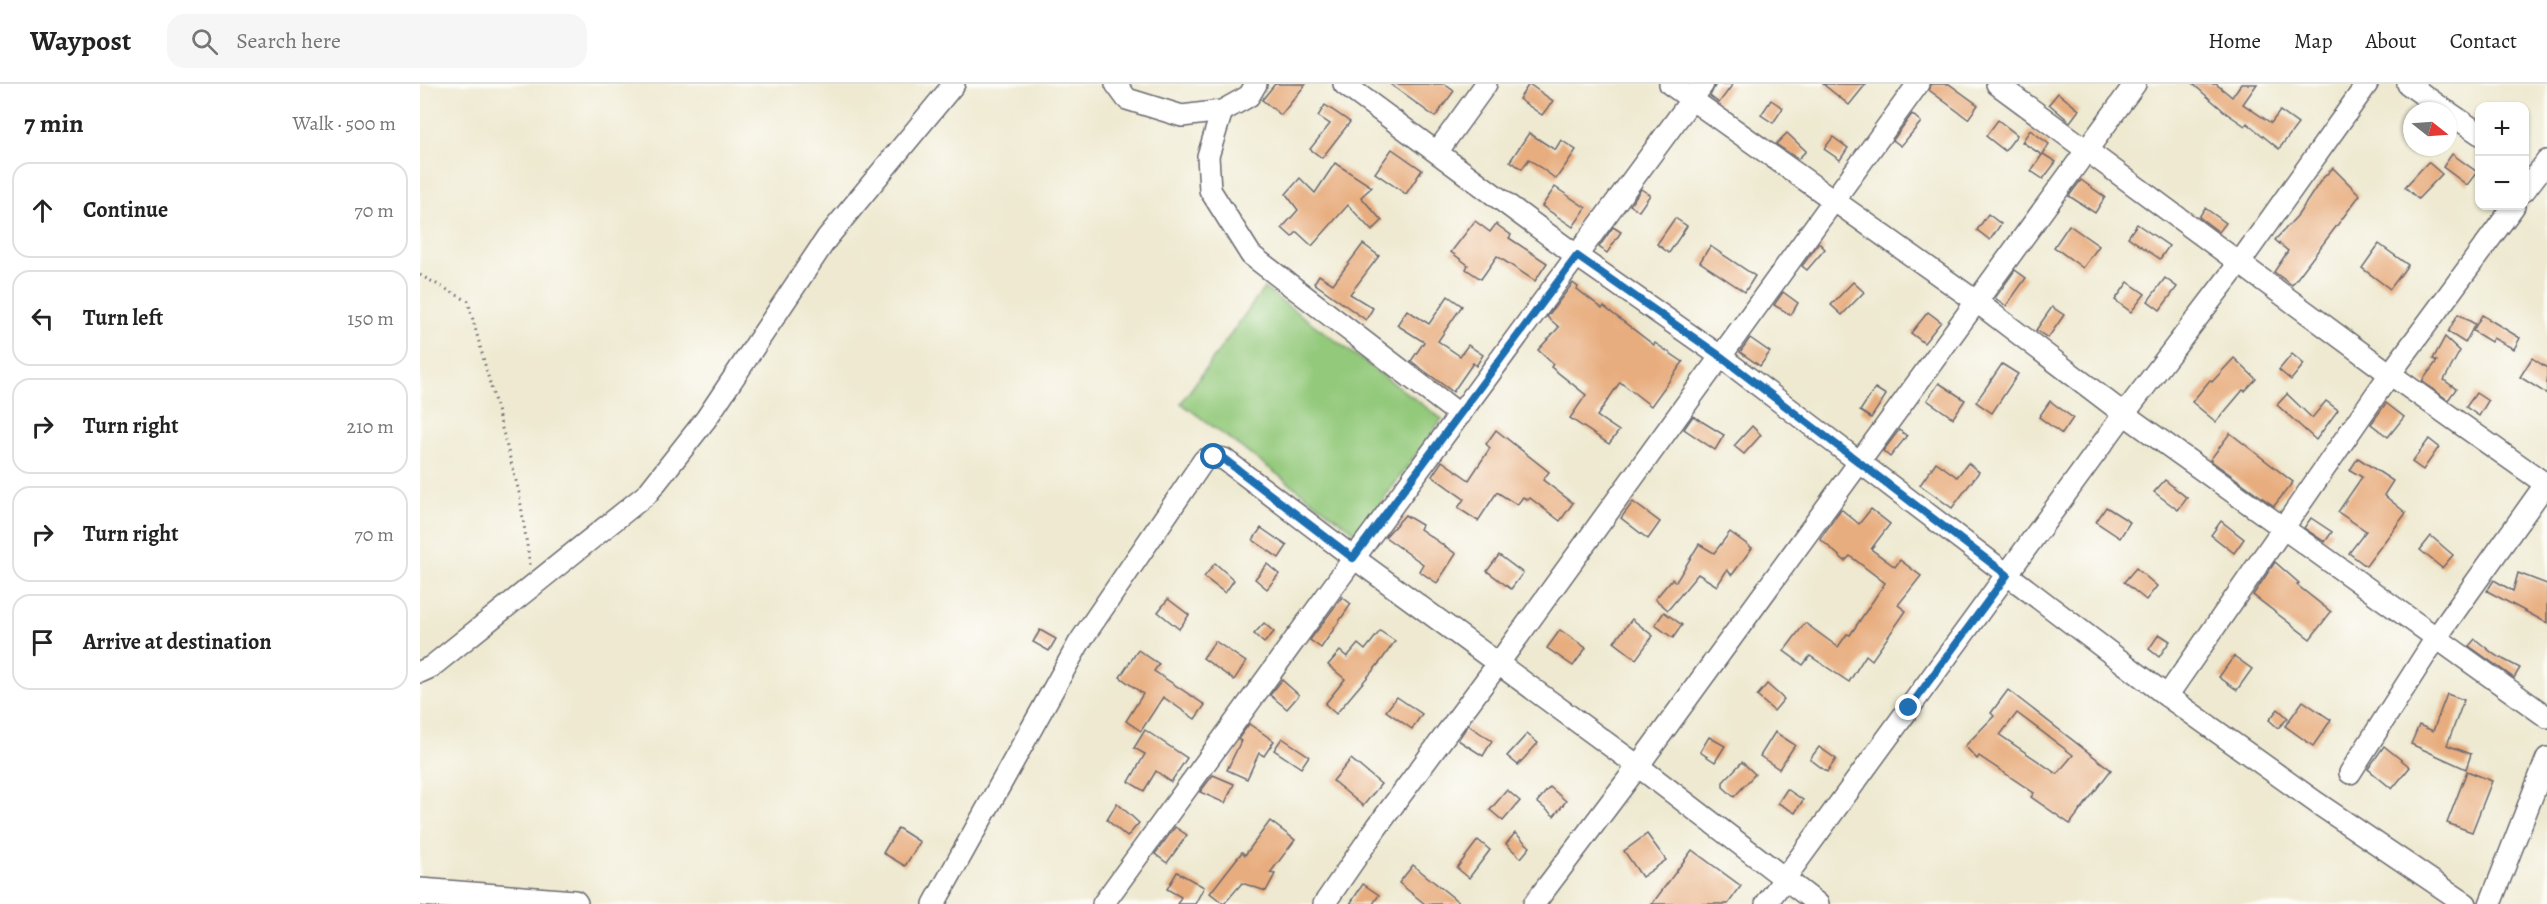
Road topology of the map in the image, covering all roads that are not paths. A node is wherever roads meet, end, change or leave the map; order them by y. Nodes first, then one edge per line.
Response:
1 (954, 84) edge
2 (1116, 84) edge
3 (1256, 84) edge
4 (1344, 84) edge
5 (1486, 84) edge
6 (1670, 84) edge
7 (1918, 84) edge
8 (1997, 84) edge
9 (2135, 84) edge
10 (2367, 84) edge
11 (2408, 84) edge
12 (1697, 92) edge
13 (2433, 102) edge
14 (1222, 111) junction
15 (2457, 119) edge
16 (2475, 131) edge
17 (2086, 151) junction
18 (1437, 152) junction
19 (1835, 200) junction
20 (2511, 210) edge
21 (1577, 256) junction
22 (2240, 262) junction
23 (1977, 302) junction
24 (1720, 356) junction
25 (2390, 374) junction
26 (2124, 414) junction
27 (1460, 415) junction
28 (1859, 460) junction
29 (2547, 484) edge
30 (2282, 529) junction
31 (1353, 558) junction
32 (2007, 575) junction
33 (2436, 639) junction
34 (1498, 664) junction
35 (420, 672) edge
36 (2167, 696) junction
37 (2547, 717) edge
38 (2547, 758) edge
39 (1638, 766) junction
40 (2350, 773) dead end
41 (2539, 795) edge
42 (1783, 879) junction
43 (420, 892) edge
44 (1106, 903) edge
45 (574, 904) edge
46 (934, 904) edge
47 (1324, 904) edge
48 (1534, 904) edge
49 (1766, 904) edge
50 (1818, 904) edge
51 (2466, 904) edge
52 (2490, 904) edge

1 - 35 street
2 - 14 street
3 - 14 street
4 - 18 street
5 - 18 street
6 - 12 street
7 - 19 street
8 - 17 street
9 - 17 street
10 - 22 street
11 - 13 street
12 - 19 street
12 - 21 street
14 - 27 street
15 - 16 street
17 - 22 street
17 - 23 street
18 - 21 street
19 - 23 street
19 - 24 street
20 - 25 street
21 - 24 street
21 - 27 street
22 - 25 street
22 - 26 street
23 - 26 street
23 - 28 street
24 - 28 street
24 - 34 street
25 - 29 street
25 - 30 street
26 - 30 street
26 - 32 street
27 - 31 street
28 - 32 street
28 - 39 street
29 - 33 street
30 - 33 street
30 - 36 street
31 - 34 street
31 - 44 street
31 - 46 street
32 - 36 street
32 - 42 street
33 - 37 street
33 - 40 street
34 - 39 street
34 - 47 street
36 - 51 street
38 - 41 street
39 - 42 street
39 - 48 street
41 - 52 street
42 - 49 street
42 - 50 street
43 - 45 main road

